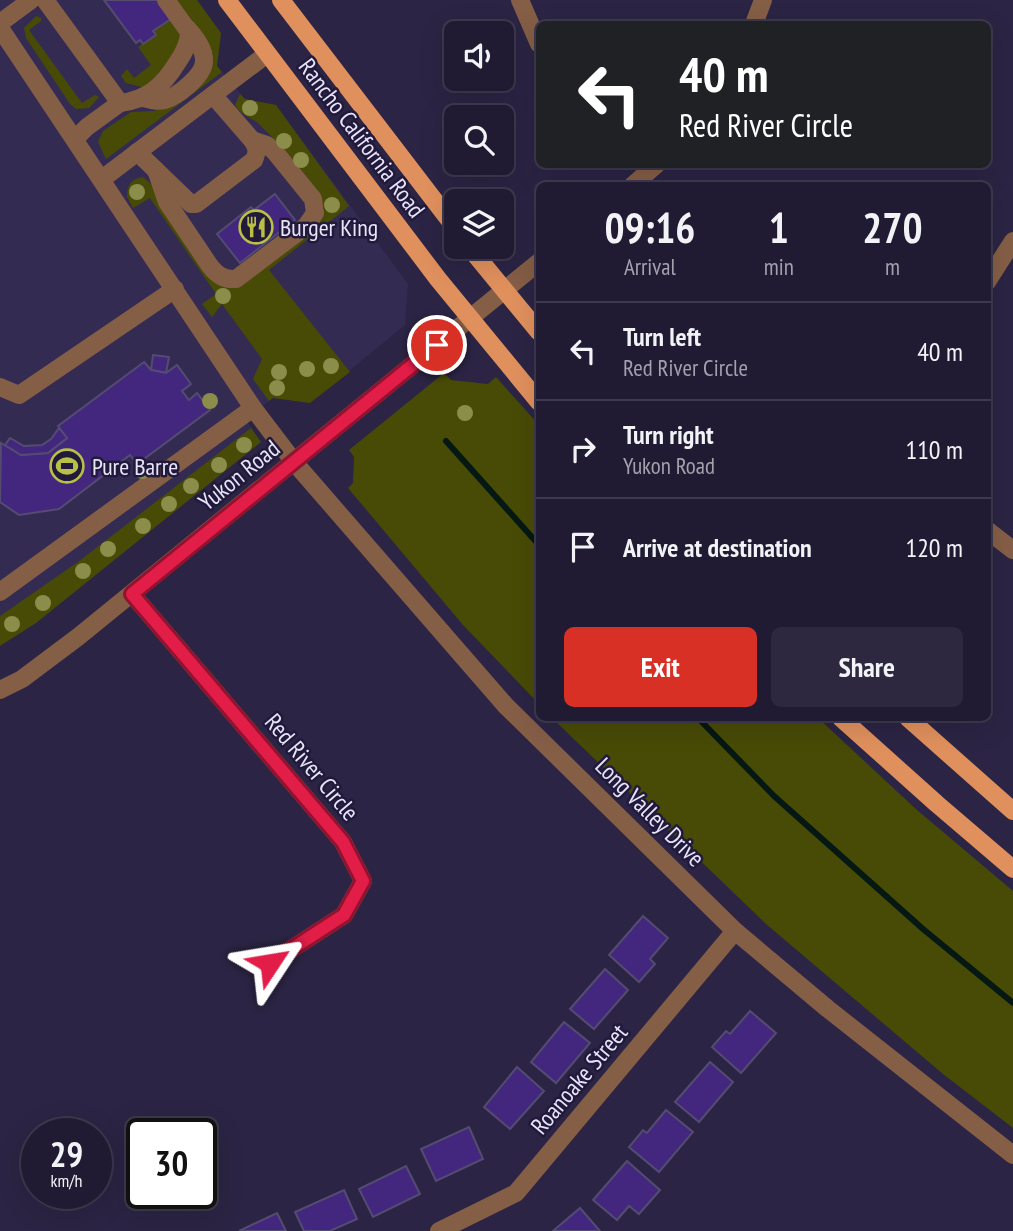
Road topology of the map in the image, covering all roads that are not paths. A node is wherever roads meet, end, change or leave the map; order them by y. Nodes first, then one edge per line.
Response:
1 (31, 0) edge
2 (45, 0) edge
3 (166, 0) edge
4 (227, 0) edge
5 (281, 0) edge
6 (520, 0) edge
7 (763, 0) edge
8 (755, 21) edge
9 (0, 26) edge
10 (187, 27) junction
11 (536, 37) edge
12 (267, 54) junction
13 (213, 95) junction
14 (143, 98) junction
15 (120, 103) junction
16 (75, 139) junction
17 (252, 141) junction
18 (137, 152) junction
19 (156, 170) junction
20 (102, 179) junction
21 (444, 213) edge
22 (1013, 241) edge
23 (479, 259) edge
24 (536, 264) edge
25 (991, 276) edge
26 (175, 289) junction
27 (504, 290) junction
28 (470, 318) junction
29 (536, 328) edge
30 (0, 387) edge
31 (536, 398) edge
32 (253, 408) junction
33 (294, 462) junction
34 (991, 533) edge
35 (1013, 550) edge
36 (0, 592) edge
37 (132, 594) junction
38 (0, 690) edge
39 (845, 721) edge
40 (911, 721) edge
41 (1013, 811) edge
42 (1013, 869) edge
43 (735, 931) junction
44 (270, 963) dead end
45 (1013, 1155) edge
46 (439, 1231) edge

1 - 9 street
2 - 15 street
3 - 10 street
4 - 12 main road, Rancho California Road
5 - 21 main road, Rancho California Road
6 - 11 street
7 - 8 street
9 - 16 street, Long Valley Drive
10 - 14 street
10 - 14 street
12 - 13 street
12 - 28 main road, Rancho California Road
13 - 17 street
13 - 18 street
14 - 15 street
15 - 16 street
16 - 20 street, Long Valley Drive
17 - 19 street
17 - 19 street
18 - 19 street
18 - 20 street
20 - 26 street, Long Valley Drive
22 - 25 street
23 - 27 main road
24 - 27 street, Yukon Road
26 - 30 street
26 - 32 street, Long Valley Drive
27 - 28 street, Yukon Road
27 - 29 main road
28 - 31 main road, Rancho California Road
28 - 33 street, Yukon Road
32 - 33 street, Long Valley Drive
32 - 36 street
33 - 37 street, Yukon Road
33 - 43 street, Long Valley Drive
34 - 35 street
37 - 38 street, Yukon Road
37 - 44 street, Red River Circle
39 - 42 main road
40 - 41 main road
43 - 45 street, Long Valley Drive
43 - 46 street, Roanoake Street

